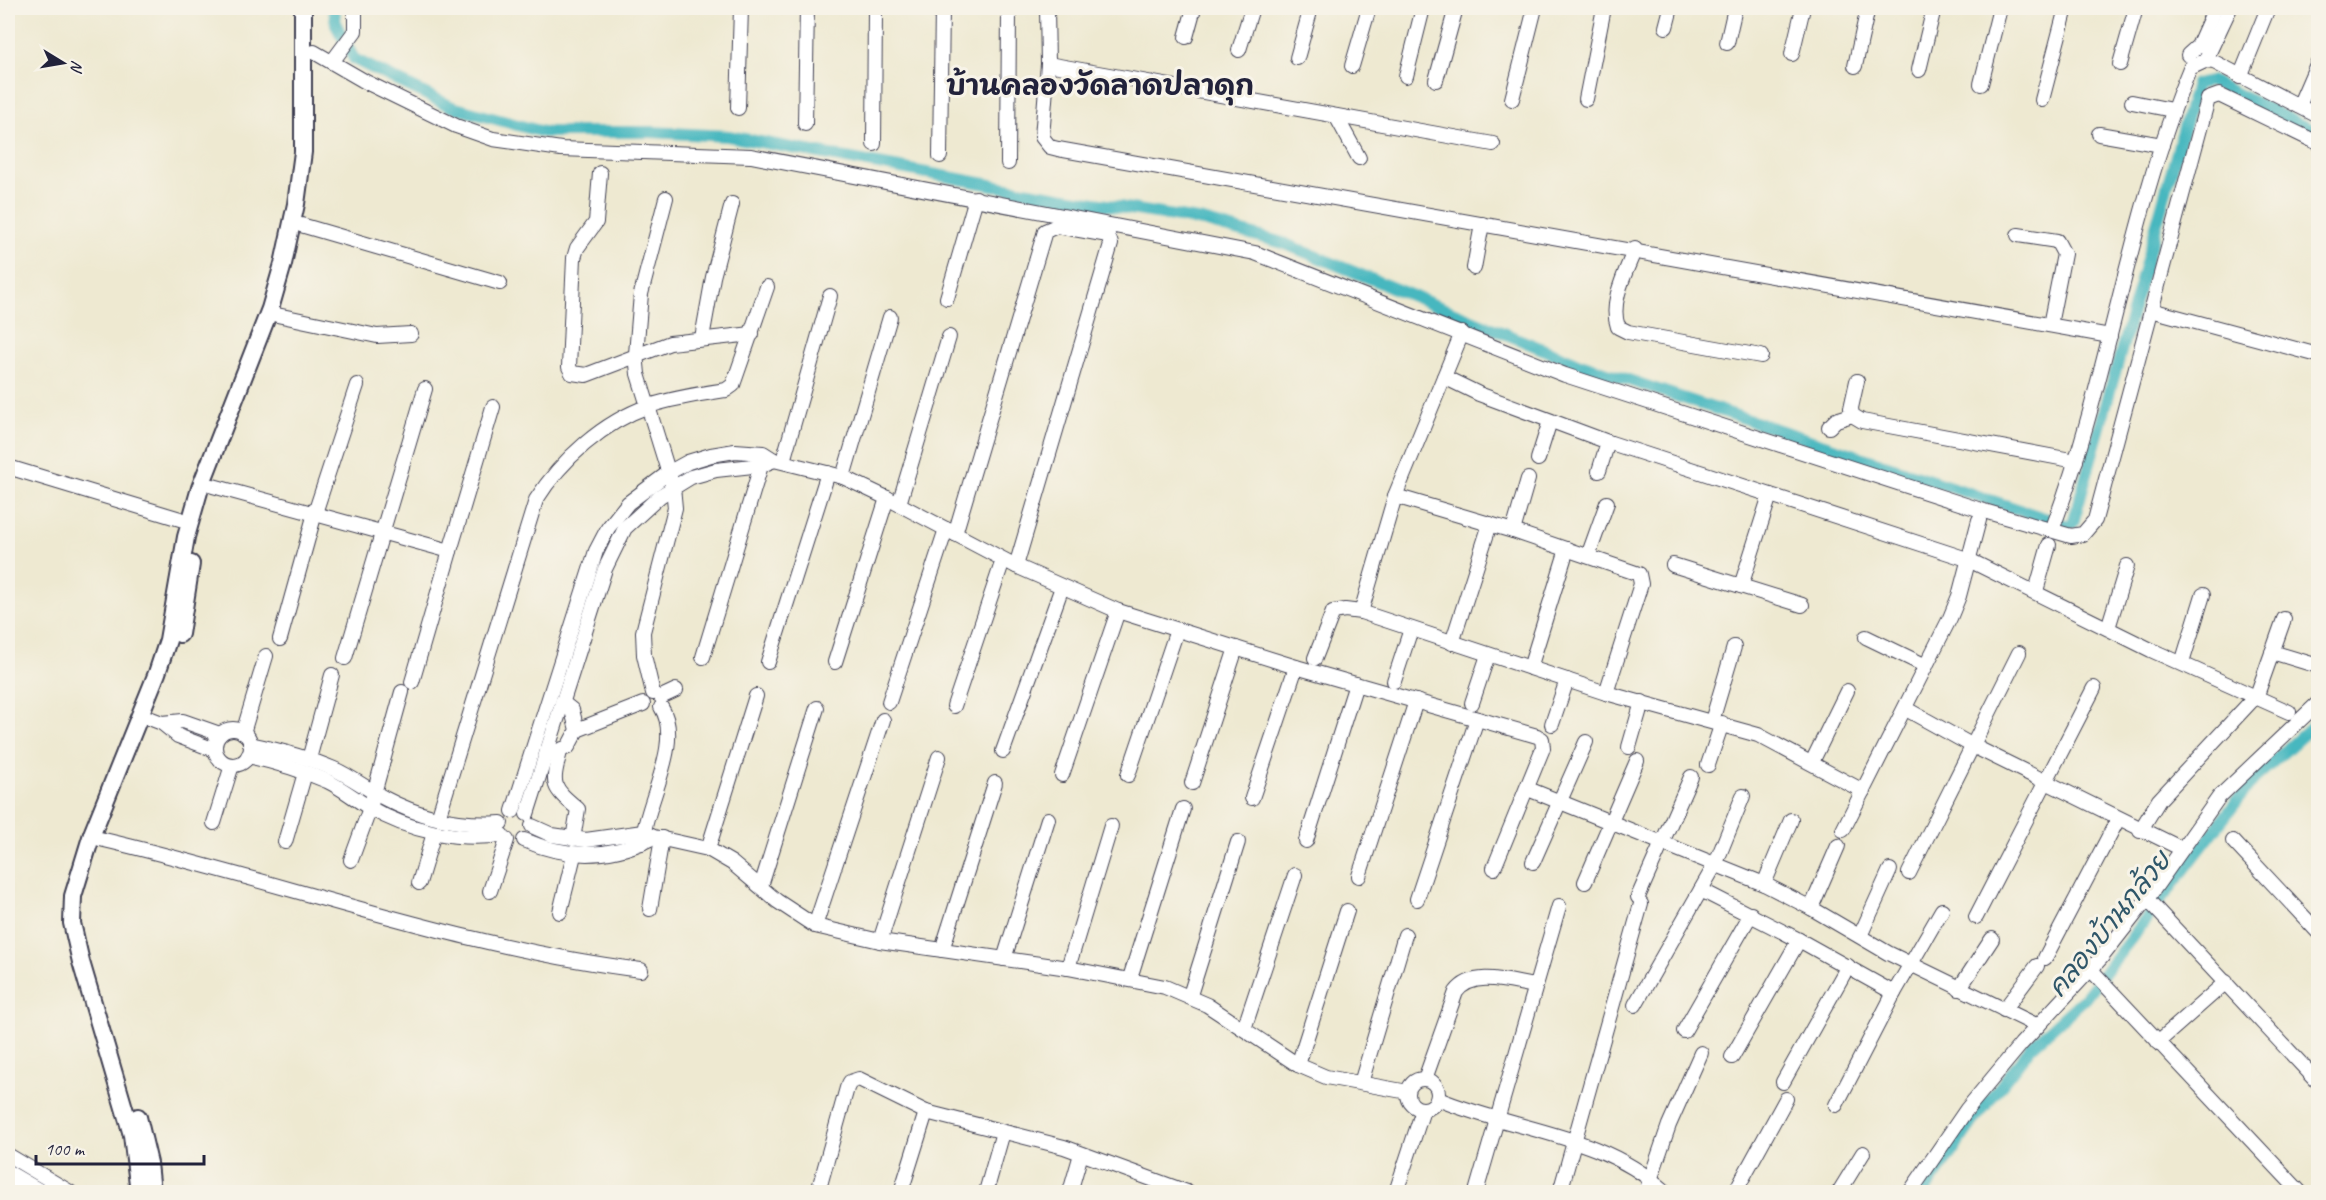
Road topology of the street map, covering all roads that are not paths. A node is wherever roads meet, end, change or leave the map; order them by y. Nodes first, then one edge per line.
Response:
1 (303, 8) edge
2 (312, 8) edge
3 (354, 8) edge
4 (741, 8) edge
5 (807, 8) edge
6 (875, 8) edge
7 (942, 8) edge
8 (1009, 8) edge
9 (1047, 8) edge
10 (1194, 8) edge
11 (1252, 8) edge
12 (1311, 8) edge
13 (1369, 8) edge
14 (1423, 8) edge
15 (1456, 8) edge
16 (1535, 8) edge
17 (1604, 8) edge
18 (1671, 8) edge
19 (1735, 8) edge
20 (1803, 8) edge
21 (1868, 8) edge
22 (1934, 8) edge
23 (2000, 8) edge
24 (2066, 8) edge
25 (2136, 8) edge
26 (2215, 8) edge
27 (2230, 8) edge
28 (2268, 8) edge
29 (1666, 27) dead end
30 (1186, 37) dead end
31 (1727, 43) dead end
32 (1239, 50) dead end
33 (309, 52) junction
34 (1792, 54) dead end
35 (2188, 55) dead end
36 (336, 58) junction
37 (1297, 58) dead end
38 (2205, 61) junction
39 (2319, 62) edge
40 (1048, 64) junction
41 (2120, 64) dead end
42 (1352, 66) dead end
43 (1855, 66) dead end
44 (1919, 70) dead end
45 (1406, 76) dead end
46 (2240, 77) junction
47 (1436, 80) dead end
48 (1981, 84) dead end
49 (1512, 99) dead end
50 (1586, 99) dead end
51 (2042, 100) dead end
52 (2132, 102) dead end
53 (2299, 106) junction
54 (738, 108) dead end
55 (2172, 110) junction
56 (1336, 116) junction
57 (2319, 116) edge
58 (805, 124) dead end
59 (2099, 134) dead end
60 (2319, 143) edge
61 (874, 144) dead end
62 (1493, 144) dead end
63 (2162, 145) junction
64 (940, 156) dead end
65 (1359, 158) dead end
66 (1008, 163) dead end
67 (600, 173) dead end
68 (666, 198) dead end
69 (976, 198) junction
70 (732, 204) dead end
71 (1482, 224) junction
72 (301, 225) junction
73 (2018, 236) dead end
74 (1635, 249) junction
75 (1474, 268) dead end
76 (500, 283) dead end
77 (767, 287) dead end
78 (830, 296) dead end
79 (947, 298) dead end
80 (2151, 310) junction
81 (277, 315) junction
82 (890, 317) dead end
83 (2050, 325) junction
84 (1462, 333) junction
85 (411, 334) dead end
86 (753, 334) junction
87 (2110, 336) junction
88 (949, 337) dead end
89 (702, 338) junction
90 (636, 354) junction
91 (2319, 355) edge
92 (1761, 356) dead end
93 (1444, 377) junction
94 (1857, 381) dead end
95 (357, 385) dead end
96 (425, 388) dead end
97 (647, 406) junction
98 (493, 407) dead end
99 (1852, 414) junction
100 (1550, 421) junction
101 (1828, 427) dead end
102 (1608, 442) junction
103 (1538, 459) dead end
104 (771, 460) junction
105 (2076, 461) junction
106 (8, 467) edge
107 (1599, 471) dead end
108 (668, 472) junction
109 (828, 473) junction
110 (843, 477) junction
111 (1528, 479) dead end
112 (213, 486) junction
113 (673, 487) junction
114 (1770, 495) junction
115 (1395, 496) junction
116 (893, 501) junction
117 (1607, 503) dead end
118 (315, 513) junction
119 (1979, 520) dead end
120 (190, 522) junction
121 (1490, 524) junction
122 (2053, 529) junction
123 (383, 531) junction
124 (950, 531) junction
125 (1514, 531) junction
126 (2049, 545) dead end
127 (1567, 549) junction
128 (450, 551) junction
129 (1588, 556) junction
130 (1967, 559) junction
131 (1003, 560) junction
132 (1673, 565) dead end
133 (1016, 566) junction
134 (2127, 566) dead end
135 (1062, 586) junction
136 (1740, 586) junction
137 (2036, 591) junction
138 (2204, 595) dead end
139 (1802, 605) dead end
140 (1118, 611) junction
141 (1360, 612) junction
142 (2284, 619) dead end
143 (2108, 628) junction
144 (1411, 629) junction
145 (1177, 630) junction
146 (1866, 637) dead end
147 (280, 639) dead end
148 (1452, 643) junction
149 (1734, 647) dead end
150 (1236, 648) junction
151 (2272, 652) junction
152 (2019, 653) dead end
153 (1488, 655) junction
154 (266, 656) dead end
155 (703, 657) dead end
156 (345, 658) dead end
157 (1315, 658) dead end
158 (569, 660) junction
159 (768, 662) dead end
160 (835, 662) dead end
161 (2181, 663) junction
162 (1926, 666) junction
163 (2319, 666) edge
164 (1296, 667) junction
165 (1530, 668) junction
166 (332, 675) dead end
167 (1567, 680) junction
168 (1394, 681) dead end
169 (412, 682) dead end
170 (1356, 684) junction
171 (2094, 688) dead end
172 (676, 690) dead end
173 (1847, 691) dead end
174 (402, 692) dead end
175 (1606, 693) junction
176 (2257, 695) junction
177 (756, 696) dead end
178 (658, 699) junction
179 (1416, 701) junction
180 (562, 702) junction
181 (889, 702) dead end
182 (1642, 702) junction
183 (1472, 703) dead end
184 (2319, 703) edge
185 (954, 706) dead end
186 (817, 708) dead end
187 (1906, 709) junction
188 (2289, 712) dead end
189 (151, 719) junction
190 (1477, 719) junction
191 (883, 720) dead end
192 (1717, 722) junction
193 (1552, 724) dead end
194 (577, 730) junction
195 (220, 734) junction
196 (1586, 742) dead end
197 (247, 744) junction
198 (1973, 746) junction
199 (1629, 747) dead end
200 (215, 750) junction
201 (1003, 751) dead end
202 (560, 752) junction
203 (546, 754) junction
204 (939, 757) dead end
205 (1637, 761) dead end
206 (1812, 762) junction
207 (232, 765) junction
208 (1708, 765) dead end
209 (307, 766) junction
210 (1062, 775) dead end
211 (1128, 775) dead end
212 (1691, 777) dead end
213 (995, 783) dead end
214 (1192, 783) dead end
215 (2045, 783) junction
216 (1533, 791) dead end
217 (1863, 791) junction
218 (373, 792) junction
219 (1743, 796) dead end
220 (1252, 798) dead end
221 (1560, 801) junction
222 (370, 808) junction
223 (1183, 809) dead end
224 (524, 817) junction
225 (438, 818) junction
226 (1048, 819) dead end
227 (2118, 819) junction
228 (1791, 820) dead end
229 (1611, 822) junction
230 (214, 823) dead end
231 (1111, 826) dead end
232 (1842, 830) dead end
233 (2140, 831) junction
234 (503, 832) junction
235 (434, 833) junction
236 (650, 837) junction
237 (100, 839) junction
238 (573, 839) junction
239 (524, 840) junction
240 (1306, 841) dead end
241 (2233, 841) dead end
242 (285, 842) dead end
243 (1238, 842) dead end
244 (1662, 844) junction
245 (1838, 846) dead end
246 (708, 849) junction
247 (2182, 849) junction
248 (574, 855) junction
249 (351, 861) dead end
250 (1533, 862) dead end
251 (1714, 865) junction
252 (1494, 868) dead end
253 (1890, 870) dead end
254 (1909, 873) dead end
255 (1294, 875) dead end
256 (1359, 876) dead end
257 (1585, 882) dead end
258 (419, 883) dead end
259 (1764, 884) junction
260 (761, 886) junction
261 (1701, 890) junction
262 (490, 891) dead end
263 (1417, 899) dead end
264 (2149, 902) junction
265 (1559, 906) dead end
266 (1811, 908) junction
267 (650, 909) dead end
268 (1942, 910) dead end
269 (1347, 911) dead end
270 (560, 912) dead end
271 (1751, 914) junction
272 (1976, 917) dead end
273 (815, 926) junction
274 (2319, 932) edge
275 (1405, 935) dead end
276 (1860, 936) junction
277 (1992, 939) dead end
278 (880, 940) junction
279 (1799, 940) junction
280 (942, 950) junction
281 (1004, 960) junction
282 (1909, 964) junction
283 (1848, 966) junction
284 (1068, 968) junction
285 (2093, 969) junction
286 (641, 970) dead end
287 (1130, 978) junction
288 (2226, 982) junction
289 (1534, 986) junction
290 (1959, 989) junction
291 (1894, 993) junction
292 (1190, 995) junction
293 (1635, 1005) dead end
294 (2004, 1010) junction
295 (2038, 1026) junction
296 (1244, 1029) junction
297 (1684, 1031) dead end
298 (2158, 1042) junction
299 (1701, 1053) dead end
300 (1732, 1057) dead end
301 (1298, 1065) junction
302 (1425, 1079) junction
303 (1783, 1082) dead end
304 (2319, 1082) edge
305 (1361, 1083) junction
306 (1408, 1092) junction
307 (1438, 1099) junction
308 (1786, 1099) dead end
309 (1836, 1105) dead end
310 (1423, 1110) junction
311 (926, 1112) junction
312 (1498, 1120) junction
313 (1003, 1132) junction
314 (1576, 1140) junction
315 (1863, 1153) dead end
316 (1081, 1154) junction
317 (8, 1155) edge
318 (8, 1172) edge
319 (1650, 1178) junction
320 (8, 1185) edge
321 (1157, 1188) edge
322 (21, 1192) edge
323 (42, 1192) edge
324 (70, 1192) edge
325 (139, 1192) edge
326 (152, 1192) edge
327 (818, 1192) edge
328 (901, 1192) edge
329 (986, 1192) edge
330 (1070, 1192) edge
331 (1187, 1192) edge
332 (1396, 1192) edge
333 (1476, 1192) edge
334 (1560, 1192) edge
335 (1646, 1192) edge
336 (1666, 1192) edge
337 (1735, 1192) edge
338 (1839, 1192) edge
339 (1910, 1192) edge
340 (2300, 1192) edge

1 - 33 street
2 - 33 street
3 - 36 street
4 - 54 street
5 - 58 street
6 - 61 street
7 - 64 street
8 - 66 street
9 - 40 street
10 - 30 street
11 - 32 street
12 - 37 street
13 - 42 street
14 - 45 street
15 - 47 street
16 - 49 street
17 - 50 street
18 - 29 street
19 - 31 street
20 - 34 street
21 - 43 street
22 - 44 street
23 - 48 street
24 - 51 street
25 - 41 street
26 - 35 street
27 - 38 street
28 - 46 street
33 - 36 street
33 - 72 street
33 - 120 street
36 - 69 street
38 - 46 street
38 - 55 street
39 - 53 street
40 - 56 street
40 - 71 street
46 - 53 street
52 - 55 street
53 - 57 street
55 - 63 street
56 - 62 street
56 - 65 street
59 - 63 street
60 - 80 street
63 - 87 street
67 - 90 street
68 - 90 street
69 - 79 street
69 - 84 street
70 - 89 street
71 - 74 street
71 - 75 street
72 - 76 street
72 - 81 street
73 - 83 street
74 - 83 street
74 - 92 street
77 - 86 street
78 - 104 street
80 - 91 street
80 - 122 street
81 - 85 street
81 - 112 street
82 - 110 street
83 - 87 street
84 - 93 street
84 - 122 street
86 - 89 street
86 - 97 street
87 - 105 street
88 - 116 street
89 - 90 street
90 - 97 street
93 - 100 street
93 - 115 street
94 - 99 street
95 - 118 street
96 - 123 street
97 - 108 street
97 - 225 street
98 - 128 street
99 - 101 street
99 - 105 street
100 - 102 street
100 - 103 street
102 - 107 street
102 - 114 street
104 - 108 street
104 - 109 street
104 - 113 street
104 - 155 street
105 - 122 street
106 - 120 street
108 - 113 street
108 - 158 street
109 - 110 street
109 - 159 street
110 - 116 street
111 - 125 street
112 - 118 street
112 - 189 street
113 - 158 street
113 - 178 street
114 - 130 street
114 - 136 street
115 - 121 street
115 - 141 street
116 - 124 street
116 - 160 street
117 - 129 street
118 - 123 street
118 - 147 street
119 - 130 street
120 - 189 street
121 - 125 street
121 - 148 street
123 - 128 street
123 - 156 street
124 - 131 street
124 - 133 street
124 - 181 street
125 - 127 street
126 - 137 street
127 - 129 street
127 - 165 street
128 - 169 street
129 - 175 street
130 - 137 street
130 - 162 street
131 - 133 street
131 - 185 street
132 - 136 street
133 - 135 street
134 - 143 street
135 - 140 street
135 - 201 street
136 - 139 street
137 - 143 street
138 - 161 street
140 - 145 street
140 - 210 street
141 - 144 street
141 - 157 street
142 - 151 street
143 - 161 street
144 - 148 street
144 - 168 street
145 - 150 street
145 - 211 street
146 - 162 street
148 - 153 street
149 - 192 street
150 - 164 street
150 - 214 street
151 - 163 street
151 - 176 street
152 - 198 street
153 - 165 street
153 - 183 street
154 - 197 street
158 - 180 street
158 - 224 street
161 - 176 street
162 - 187 street
164 - 170 street
164 - 220 street
165 - 167 street
166 - 209 street
167 - 175 street
167 - 193 street
170 - 179 street
170 - 240 street
171 - 215 street
172 - 178 street
173 - 206 street
174 - 218 street
175 - 182 street
176 - 188 street
176 - 233 street
177 - 246 street
178 - 194 street
178 - 236 street
179 - 190 street
179 - 256 street
180 - 194 street
180 - 203 street
182 - 192 street
182 - 199 street
184 - 247 street
186 - 260 street
187 - 198 street
187 - 217 street
189 - 195 street
189 - 200 street
189 - 237 street
189 - 325 street
190 - 252 street
190 - 263 street
191 - 273 street
192 - 206 street
192 - 208 street
194 - 202 street
195 - 197 street
195 - 200 street
196 - 221 street
197 - 207 street
197 - 209 street
198 - 215 street
198 - 254 street
200 - 207 street
202 - 203 street
202 - 238 street
203 - 224 street
204 - 278 street
205 - 229 street
206 - 217 street
207 - 230 street
209 - 218 street
209 - 222 street
209 - 242 street
212 - 244 street
213 - 280 street
215 - 227 street
215 - 272 street
216 - 221 street
217 - 232 street
218 - 222 street
218 - 225 street
219 - 251 street
221 - 229 street
221 - 250 street
222 - 235 street
222 - 249 street
223 - 287 street
224 - 234 street
224 - 238 street
224 - 239 street
225 - 234 street
226 - 281 street
227 - 233 street
227 - 294 street
228 - 259 street
229 - 244 street
229 - 257 street
231 - 284 street
233 - 247 street
234 - 235 street
234 - 239 street
234 - 262 street
235 - 258 street
236 - 238 street
236 - 246 street
236 - 248 street
236 - 267 street
237 - 286 street
237 - 326 street
239 - 248 street
241 - 274 street
243 - 292 street
244 - 251 street
244 - 314 street
245 - 266 street
246 - 260 street
247 - 264 street
248 - 270 street
251 - 259 street
251 - 261 street
253 - 276 street
255 - 296 street
259 - 266 street
260 - 273 street
261 - 271 street
261 - 293 street
264 - 285 street
264 - 288 street
265 - 289 street
266 - 276 street
268 - 282 street
269 - 301 street
271 - 279 street
271 - 297 street
273 - 278 street
275 - 305 street
276 - 282 street
277 - 290 street
278 - 280 street
279 - 283 street
279 - 300 street
280 - 281 street
281 - 284 street
282 - 290 street
282 - 291 street
283 - 291 street
283 - 303 street
284 - 287 street
285 - 295 street
285 - 298 street
287 - 292 street
288 - 298 street
288 - 304 street
289 - 302 street
289 - 312 street
290 - 294 street
291 - 309 street
292 - 296 street
294 - 295 street
295 - 339 street
296 - 301 street
298 - 340 street
299 - 319 street
301 - 305 street
302 - 306 street
302 - 307 street
305 - 306 street
306 - 310 street
307 - 310 street
307 - 312 street
308 - 337 street
310 - 332 street
311 - 313 street
311 - 327 street
311 - 328 street
312 - 314 street
312 - 333 street
313 - 316 street
313 - 329 street
314 - 319 street
314 - 334 street
315 - 338 street
316 - 321 street
316 - 330 street
317 - 324 street
318 - 323 street
319 - 335 street
319 - 336 street
320 - 322 street
321 - 331 street

